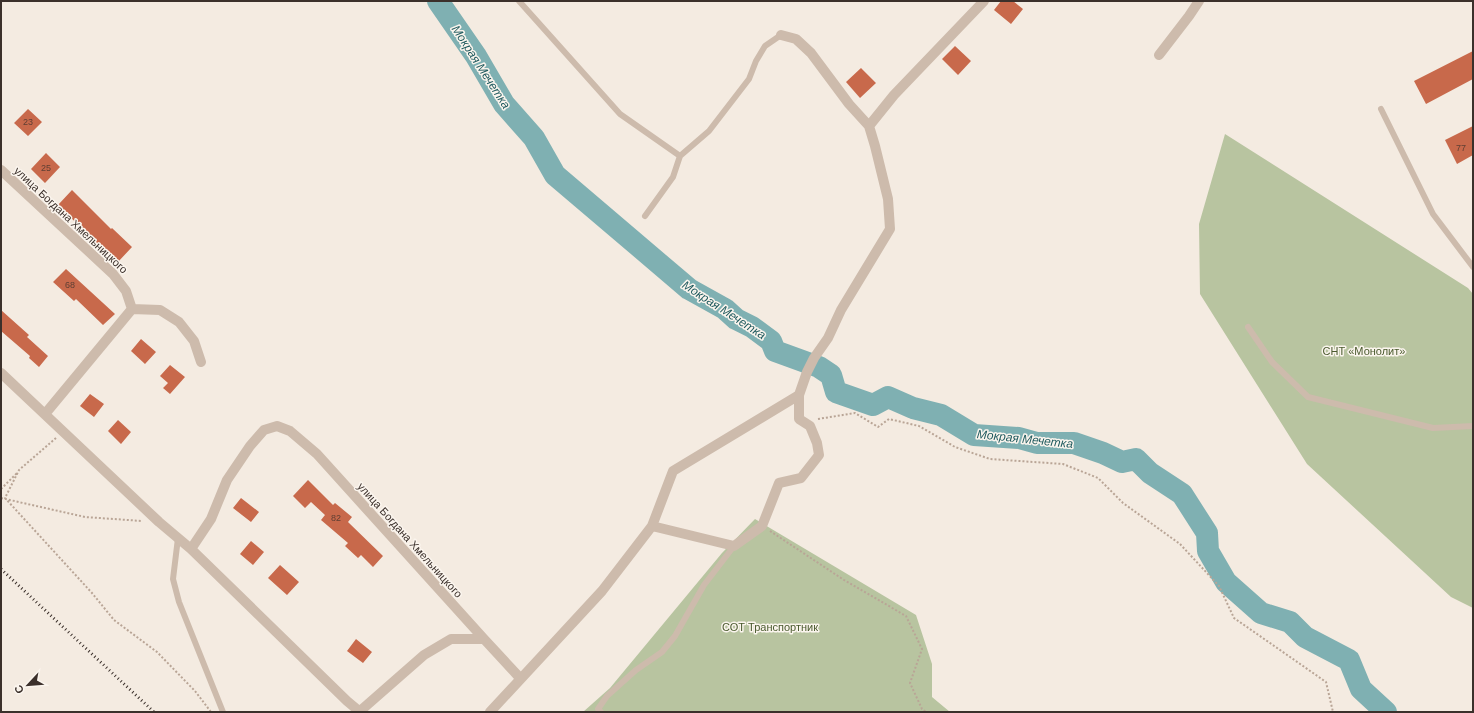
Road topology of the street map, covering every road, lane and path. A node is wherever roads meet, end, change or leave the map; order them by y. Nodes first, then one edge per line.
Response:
1 (519, 1) edge
2 (984, 1) edge
3 (1199, 1) edge
4 (781, 35) joint
5 (1160, 55) dead end
6 (1381, 109) dead end
7 (869, 126) junction
8 (680, 156) junction
9 (1, 170) edge
10 (645, 216) dead end
11 (1473, 267) edge
12 (132, 309) junction
13 (1248, 327) dead end
14 (201, 362) dead end
15 (1, 373) edge
16 (799, 394) junction
17 (45, 414) junction
18 (810, 426) junction
19 (1473, 426) edge
20 (64, 431) junction
21 (19, 470) junction
22 (1, 488) edge
23 (1, 498) edge
24 (5, 498) junction
25 (159, 522) junction
26 (652, 526) junction
27 (762, 526) junction
28 (178, 538) junction
29 (734, 546) junction
30 (191, 549) junction
31 (484, 639) junction
32 (520, 678) junction
33 (359, 711) edge
34 (211, 712) edge
35 (222, 712) edge
36 (490, 712) edge
37 (601, 712) edge
38 (926, 712) edge
39 (1333, 712) edge

1 - 8 lane
2 - 7 street
3 - 5 street
4 - 7 street
4 - 8 lane
6 - 11 lane
7 - 16 street
8 - 10 lane
9 - 12 street, улица Богдана Хмельницкого
12 - 14 street
12 - 17 street
13 - 19 lane
15 - 17 street
16 - 18 street
16 - 26 street
17 - 20 street
18 - 27 street
18 - 39 path
20 - 21 path
20 - 25 street
21 - 22 path
21 - 24 path
23 - 24 path
24 - 25 path
24 - 34 path
25 - 28 street
26 - 29 street
26 - 32 street
27 - 29 street
27 - 38 path
28 - 30 street
28 - 35 lane
29 - 37 lane
30 - 31 street, улица Богдана Хмельницкого
30 - 33 street
31 - 32 street, улица Богдана Хмельницкого
31 - 33 street
32 - 36 street

